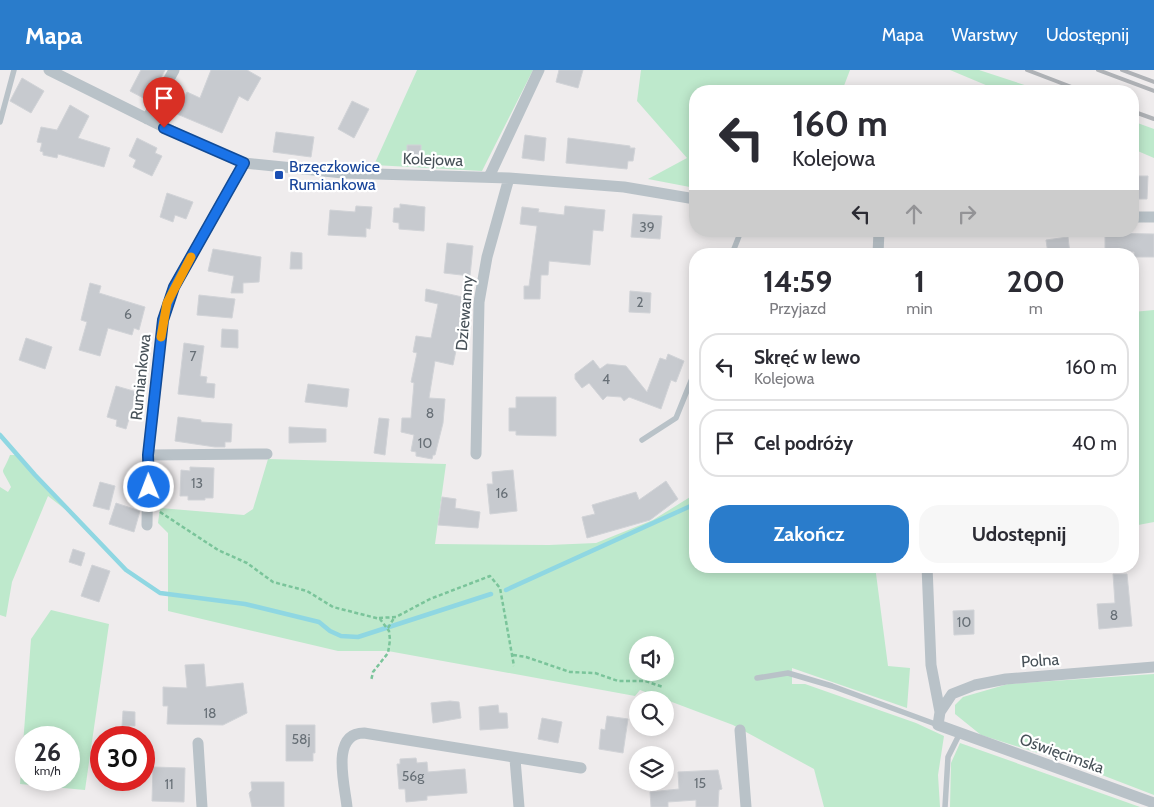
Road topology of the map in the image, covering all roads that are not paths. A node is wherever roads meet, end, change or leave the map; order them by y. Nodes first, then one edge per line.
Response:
1 (14, 70) edge
2 (49, 70) edge
3 (174, 70) edge
4 (540, 70) edge
5 (147, 119) junction
6 (0, 122) edge
7 (244, 163) junction
8 (489, 177) junction
9 (509, 178) junction
10 (689, 197) edge
11 (1139, 217) edge
12 (1154, 217) edge
13 (689, 386) edge
14 (642, 440) dead end
15 (268, 454) dead end
16 (476, 454) dead end
17 (148, 455) junction
18 (147, 525) dead end
19 (927, 573) edge
20 (1154, 667) edge
21 (757, 678) dead end
22 (940, 712) junction
23 (938, 725) junction
24 (740, 730) dead end
25 (960, 733) junction
26 (198, 744) dead end
27 (516, 764) junction
28 (581, 768) dead end
29 (1154, 803) edge
30 (202, 807) edge
31 (347, 807) edge
32 (519, 807) edge
33 (746, 807) edge
34 (945, 807) edge

1 - 6 lane
2 - 5 street, Kolejowa
3 - 5 street
4 - 8 street
5 - 7 street, Kolejowa
7 - 8 street, Kolejowa
7 - 17 street, Rumiankowa
8 - 9 street, Kolejowa
9 - 10 street, Kolejowa
9 - 16 street, Dziewanny
11 - 12 street
13 - 14 lane
15 - 17 street
17 - 18 street, Rumiankowa
19 - 22 street, Polna
20 - 22 street, Polna
21 - 23 lane
22 - 23 street, Polna
23 - 25 street, Oświęcimska
24 - 33 street
25 - 29 street, Oświęcimska
25 - 34 lane
26 - 30 street
27 - 28 street
27 - 31 street
27 - 32 street

